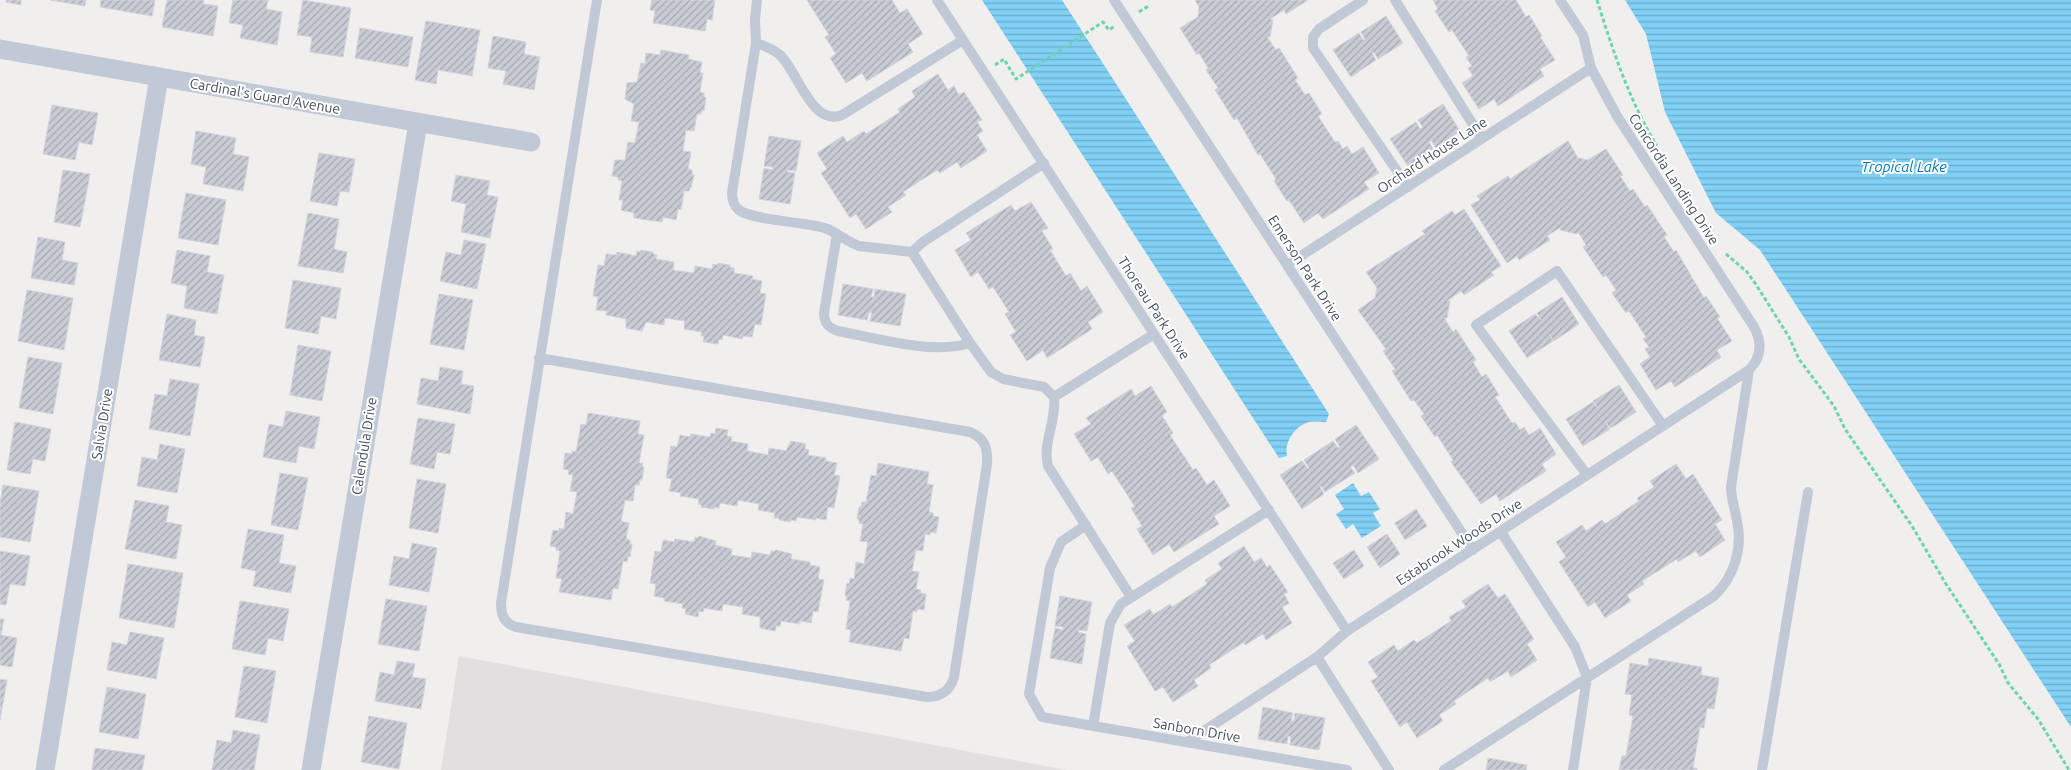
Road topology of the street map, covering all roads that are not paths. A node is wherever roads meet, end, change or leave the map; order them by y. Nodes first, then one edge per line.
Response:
1 (597, 0) edge
2 (757, 0) edge
3 (937, 0) edge
4 (1114, 0) edge
5 (1363, 0) edge
6 (1395, 0) edge
7 (1560, 0) edge
8 (963, 40) junction
9 (756, 43) junction
10 (0, 49) edge
11 (1591, 68) junction
12 (158, 77) junction
13 (418, 122) junction
14 (1482, 140) junction
15 (531, 142) dead end
16 (1044, 163) junction
17 (1408, 187) junction
18 (837, 234) junction
19 (912, 252) junction
20 (1287, 266) junction
21 (1154, 334) junction
22 (970, 343) junction
23 (540, 358) junction
24 (1750, 370) junction
25 (1054, 397) junction
26 (1663, 426) junction
27 (1586, 475) junction
28 (1808, 492) dead end
29 (1269, 510) junction
30 (1086, 525) junction
31 (1500, 532) junction
32 (1473, 550) junction
33 (1132, 597) junction
34 (1347, 631) junction
35 (1317, 657) junction
36 (1587, 677) junction
37 (1093, 726) junction
38 (1187, 742) junction
39 (45, 770) edge
40 (311, 770) edge
41 (1348, 770) edge
42 (1389, 770) edge
43 (1444, 770) edge
44 (1573, 770) edge
45 (1762, 770) edge

1 - 23 lane
2 - 9 lane
3 - 8 lane, Thoreau Park Drive
4 - 20 lane, Emerson Park Drive
5 - 17 lane
6 - 14 lane
7 - 11 lane, Concordia Landing Drive
8 - 9 lane
8 - 16 lane, Thoreau Park Drive
9 - 18 lane
10 - 12 street, Cardinal's Guard Avenue
11 - 14 lane, Orchard House Lane
11 - 24 lane, Concordia Landing Drive
12 - 13 street, Cardinal's Guard Avenue
12 - 39 street, Salvia Drive
13 - 15 street, Cardinal's Guard Avenue
13 - 40 street, Calendula Drive
14 - 17 lane, Orchard House Lane
16 - 19 lane
16 - 21 lane, Thoreau Park Drive
17 - 20 lane, Orchard House Lane
18 - 19 lane
18 - 22 lane
19 - 22 lane
20 - 32 lane, Emerson Park Drive
21 - 25 lane
21 - 29 lane, Thoreau Park Drive
22 - 25 lane
23 - 23 lane
24 - 26 lane, Estabrook Woods Drive
24 - 36 lane, Concordia Landing Drive
25 - 30 lane
26 - 27 lane, Estabrook Woods Drive
26 - 27 lane
27 - 31 lane, Estabrook Woods Drive
28 - 45 lane
29 - 33 lane
29 - 34 lane, Thoreau Park Drive
30 - 33 lane
30 - 37 lane, Sanborn Drive
31 - 32 lane, Estabrook Woods Drive
31 - 36 lane
32 - 34 lane, Estabrook Woods Drive
33 - 37 lane
34 - 35 lane, Estabrook Woods Drive
35 - 38 lane, Estabrook Woods Drive
35 - 42 lane
36 - 43 lane, Concordia Landing Drive
36 - 44 lane
37 - 38 lane, Sanborn Drive
38 - 41 lane, Sanborn Drive

